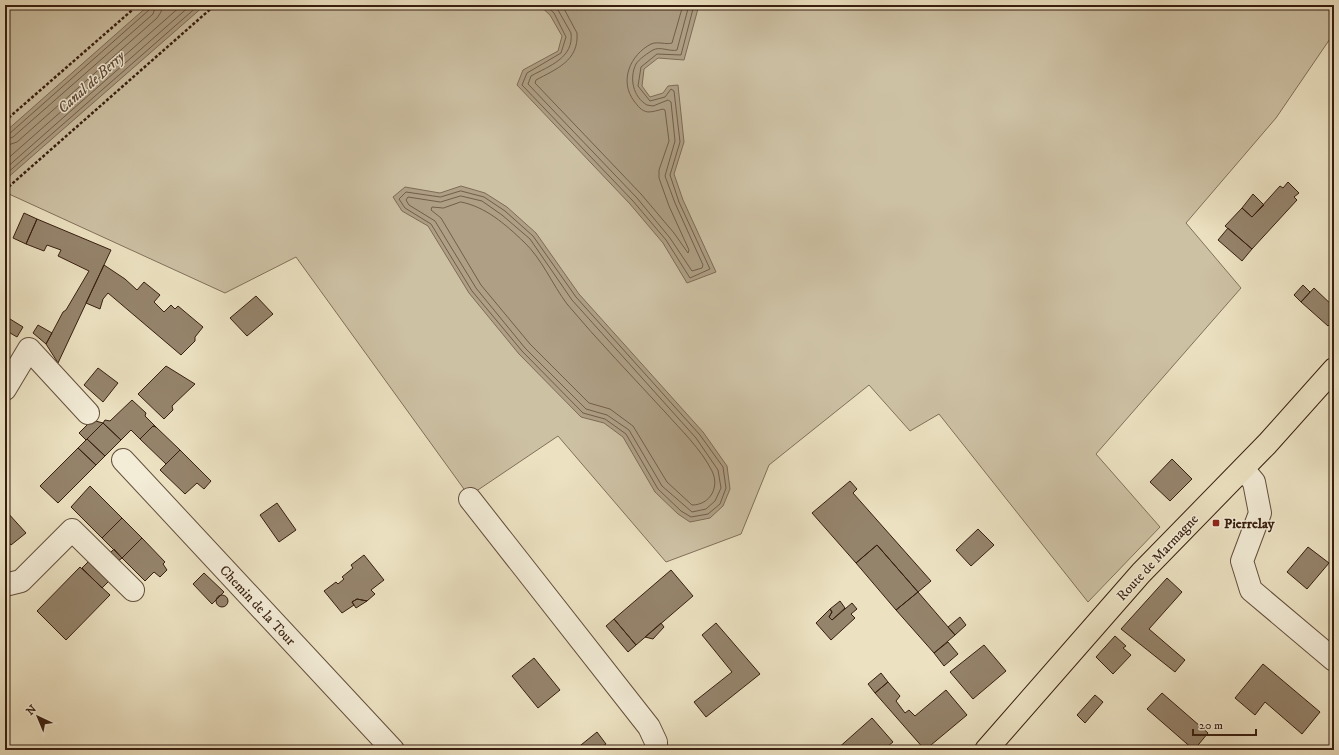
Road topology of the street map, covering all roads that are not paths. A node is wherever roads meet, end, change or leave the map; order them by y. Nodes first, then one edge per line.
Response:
1 (1334, 370) edge
2 (1334, 384) edge
3 (5, 389) edge
4 (88, 413) dead end
5 (123, 460) dead end
6 (1249, 476) junction
7 (470, 499) dead end
8 (5, 585) edge
9 (133, 590) dead end
10 (1334, 660) edge
11 (393, 750) edge
12 (656, 750) edge
13 (986, 750) edge
14 (1001, 750) edge

1 - 13 main road, Route de Marmagne
2 - 6 main road, Route de Marmagne
3 - 4 street
5 - 11 street, Chemin de la Tour
6 - 10 street
6 - 14 main road, Route de Marmagne
7 - 12 street
8 - 9 street

